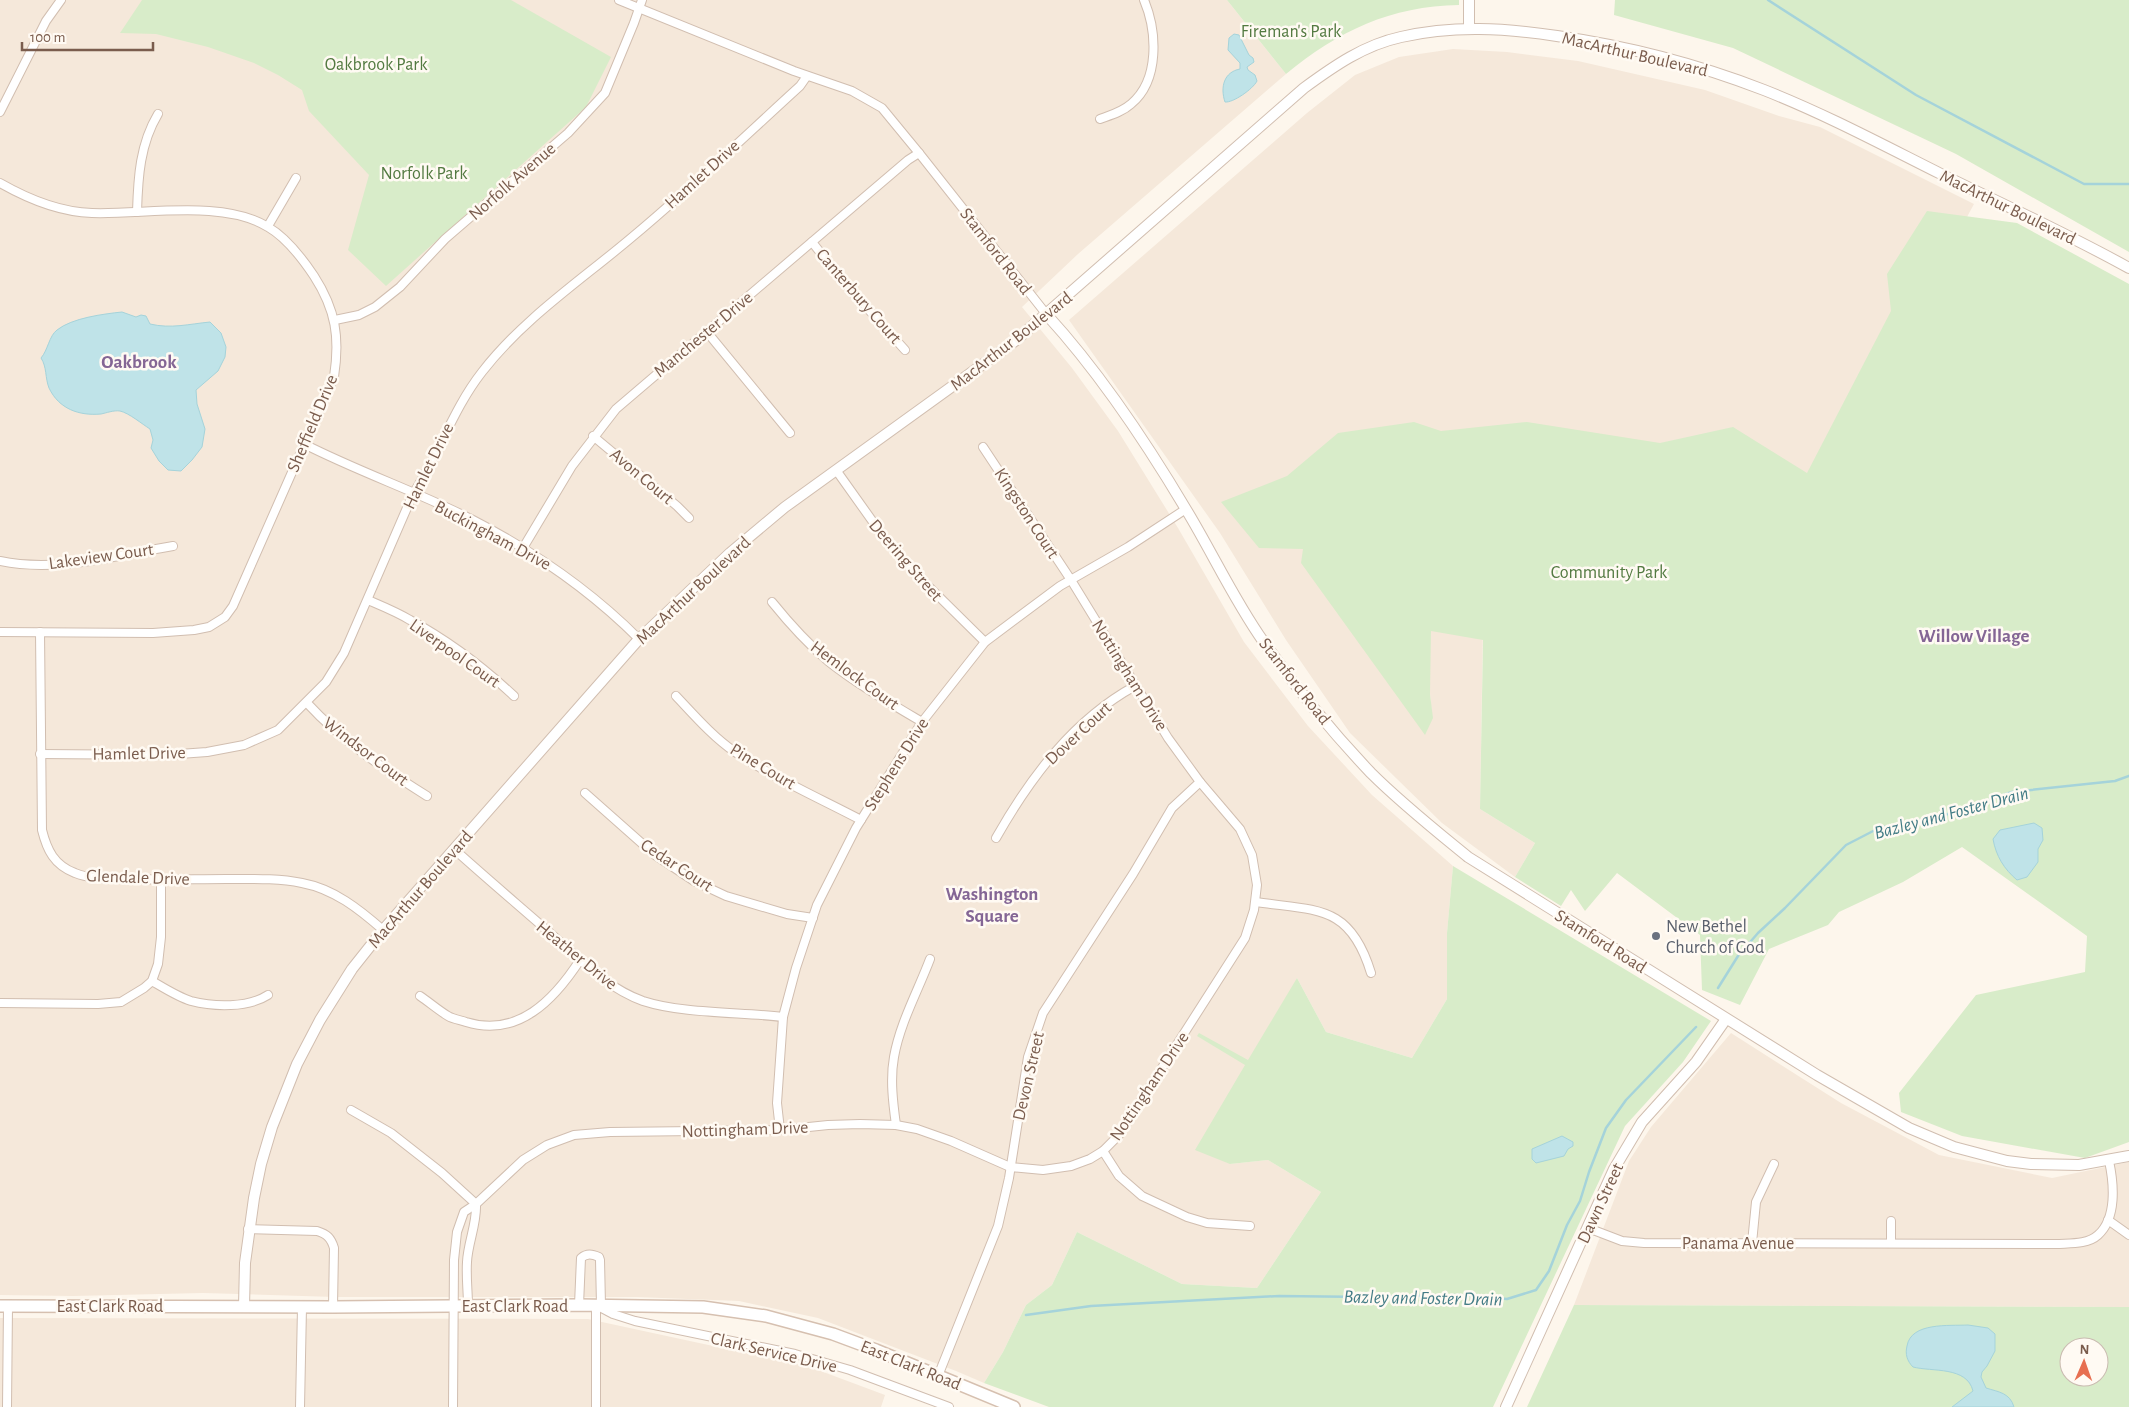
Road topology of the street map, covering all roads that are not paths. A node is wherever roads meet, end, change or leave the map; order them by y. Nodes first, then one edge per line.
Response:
1 (61, 0) edge
2 (619, 0) edge
3 (642, 0) edge
4 (1144, 0) edge
5 (1469, 0) edge
6 (639, 9) junction
7 (1469, 28) junction
8 (807, 76) junction
9 (0, 112) edge
10 (158, 114) dead end
11 (1100, 119) dead end
12 (919, 153) junction
13 (296, 178) dead end
14 (0, 182) edge
15 (137, 212) junction
16 (268, 226) junction
17 (812, 242) junction
18 (2129, 268) edge
19 (1047, 315) junction
20 (335, 320) junction
21 (707, 332) junction
22 (905, 350) dead end
23 (790, 432) dead end
24 (593, 436) junction
25 (304, 444) junction
26 (983, 447) dead end
27 (836, 470) junction
28 (413, 494) junction
29 (1186, 509) junction
30 (689, 518) dead end
31 (173, 546) dead end
32 (523, 548) junction
33 (0, 560) edge
34 (1071, 580) junction
35 (368, 600) junction
36 (772, 602) dead end
37 (0, 632) edge
38 (40, 632) junction
39 (639, 639) junction
40 (986, 642) junction
41 (1136, 686) junction
42 (514, 696) dead end
43 (676, 696) dead end
44 (307, 703) junction
45 (922, 722) junction
46 (40, 754) junction
47 (1200, 782) junction
48 (585, 793) dead end
49 (427, 796) dead end
50 (861, 820) junction
51 (996, 838) dead end
52 (454, 849) junction
53 (161, 880) junction
54 (1256, 902) junction
55 (813, 918) junction
56 (383, 930) junction
57 (580, 960) junction
58 (930, 960) dead end
59 (1371, 973) dead end
60 (152, 981) junction
61 (268, 995) dead end
62 (420, 996) dead end
63 (0, 1003) edge
64 (783, 1017) junction
65 (1726, 1019) junction
66 (351, 1110) dead end
67 (896, 1125) junction
68 (780, 1130) junction
69 (1103, 1151) junction
70 (2129, 1156) edge
71 (2109, 1161) junction
72 (1774, 1164) dead end
73 (1010, 1167) junction
74 (476, 1204) junction
75 (2108, 1220) junction
76 (1891, 1221) dead end
77 (1250, 1226) dead end
78 (1588, 1228) junction
79 (248, 1229) junction
80 (2129, 1235) edge
81 (1752, 1243) junction
82 (1891, 1243) junction
83 (578, 1305) junction
84 (4, 1306) edge
85 (453, 1306) junction
86 (468, 1306) junction
87 (599, 1306) junction
88 (244, 1307) junction
89 (302, 1307) junction
90 (333, 1307) junction
91 (938, 1376) junction
92 (7, 1407) edge
93 (300, 1407) edge
94 (453, 1407) edge
95 (596, 1407) edge
96 (949, 1407) edge
97 (1014, 1407) edge
98 (1506, 1407) edge

1 - 9 street
2 - 6 street, Stamford Road
3 - 6 street, Norfolk Avenue
4 - 11 street
5 - 7 street
6 - 8 street, Stamford Road
6 - 20 street, Norfolk Avenue
7 - 18 street, MacArthur Boulevard
7 - 19 street, MacArthur Boulevard
8 - 12 street, Stamford Road
8 - 28 street, Hamlet Drive
10 - 15 street
12 - 17 street, Manchester Drive
12 - 19 street, Stamford Road
13 - 16 street
14 - 15 street, Sheffield Drive
15 - 16 street, Sheffield Drive
16 - 20 street, Sheffield Drive
17 - 21 street, Manchester Drive
17 - 22 street, Canterbury Court
19 - 27 street, MacArthur Boulevard
19 - 29 street, Stamford Road
20 - 25 street, Sheffield Drive
21 - 23 street
21 - 24 street, Manchester Drive
24 - 30 street, Avon Court
24 - 32 street, Manchester Drive
25 - 28 street, Buckingham Drive
25 - 38 street, Sheffield Drive
26 - 34 street, Kingston Court
27 - 39 street, MacArthur Boulevard
27 - 40 street, Deering Street
28 - 32 street, Buckingham Drive
28 - 35 street, Hamlet Drive
29 - 34 street, Stephens Drive
29 - 65 street, Stamford Road
31 - 33 street, Lakeview Court
32 - 39 street, Buckingham Drive
34 - 40 street, Stephens Drive
34 - 41 street, Nottingham Drive
35 - 42 street, Liverpool Court
35 - 44 street, Hamlet Drive
36 - 45 street, Hemlock Court
37 - 38 street, Sheffield Drive
38 - 46 street, Glendale Drive
39 - 52 street, MacArthur Boulevard
40 - 45 street, Stephens Drive
41 - 47 street, Nottingham Drive
41 - 51 street, Dover Court
43 - 50 street, Pine Court
44 - 46 street, Hamlet Drive
44 - 49 street, Windsor Court
45 - 50 street, Stephens Drive
46 - 53 street, Glendale Drive
47 - 54 street, Nottingham Drive
47 - 73 street, Devon Street
48 - 55 street, Cedar Court
50 - 55 street, Stephens Drive
52 - 56 street, MacArthur Boulevard
52 - 57 street, Heather Drive
53 - 56 street, Glendale Drive
53 - 60 street
54 - 59 street
54 - 69 street, Nottingham Drive
55 - 64 street, Stephens Drive
56 - 79 street, MacArthur Boulevard
57 - 62 street
57 - 64 street, Heather Drive
58 - 67 street
60 - 61 street
60 - 63 street
64 - 68 street, Stephens Drive
65 - 71 street, Stamford Road
65 - 78 street, Dawn Street
66 - 74 street
67 - 68 street, Nottingham Drive
67 - 73 street, Nottingham Drive
68 - 74 street, Nottingham Drive
69 - 73 street, Nottingham Drive
69 - 77 street
70 - 71 street, Stamford Road
71 - 75 street
72 - 81 street
73 - 91 street, Devon Street
74 - 85 street, Nottingham Drive
74 - 86 street
75 - 80 street
75 - 82 street, Panama Avenue
76 - 82 street
78 - 81 street, Panama Avenue
78 - 98 street, Dawn Street
79 - 88 street, MacArthur Boulevard
79 - 90 street
81 - 82 street, Panama Avenue
83 - 86 main road, East Clark Road
83 - 87 main road, East Clark Road
83 - 87 street
84 - 88 main road, East Clark Road
84 - 92 street
85 - 86 main road, East Clark Road
85 - 90 main road, East Clark Road
85 - 94 street, Nottingham Drive
87 - 91 main road, East Clark Road
87 - 95 street
87 - 96 street, Clark Service Drive
88 - 89 main road, East Clark Road
89 - 90 main road, East Clark Road
89 - 93 street
91 - 97 main road, East Clark Road

